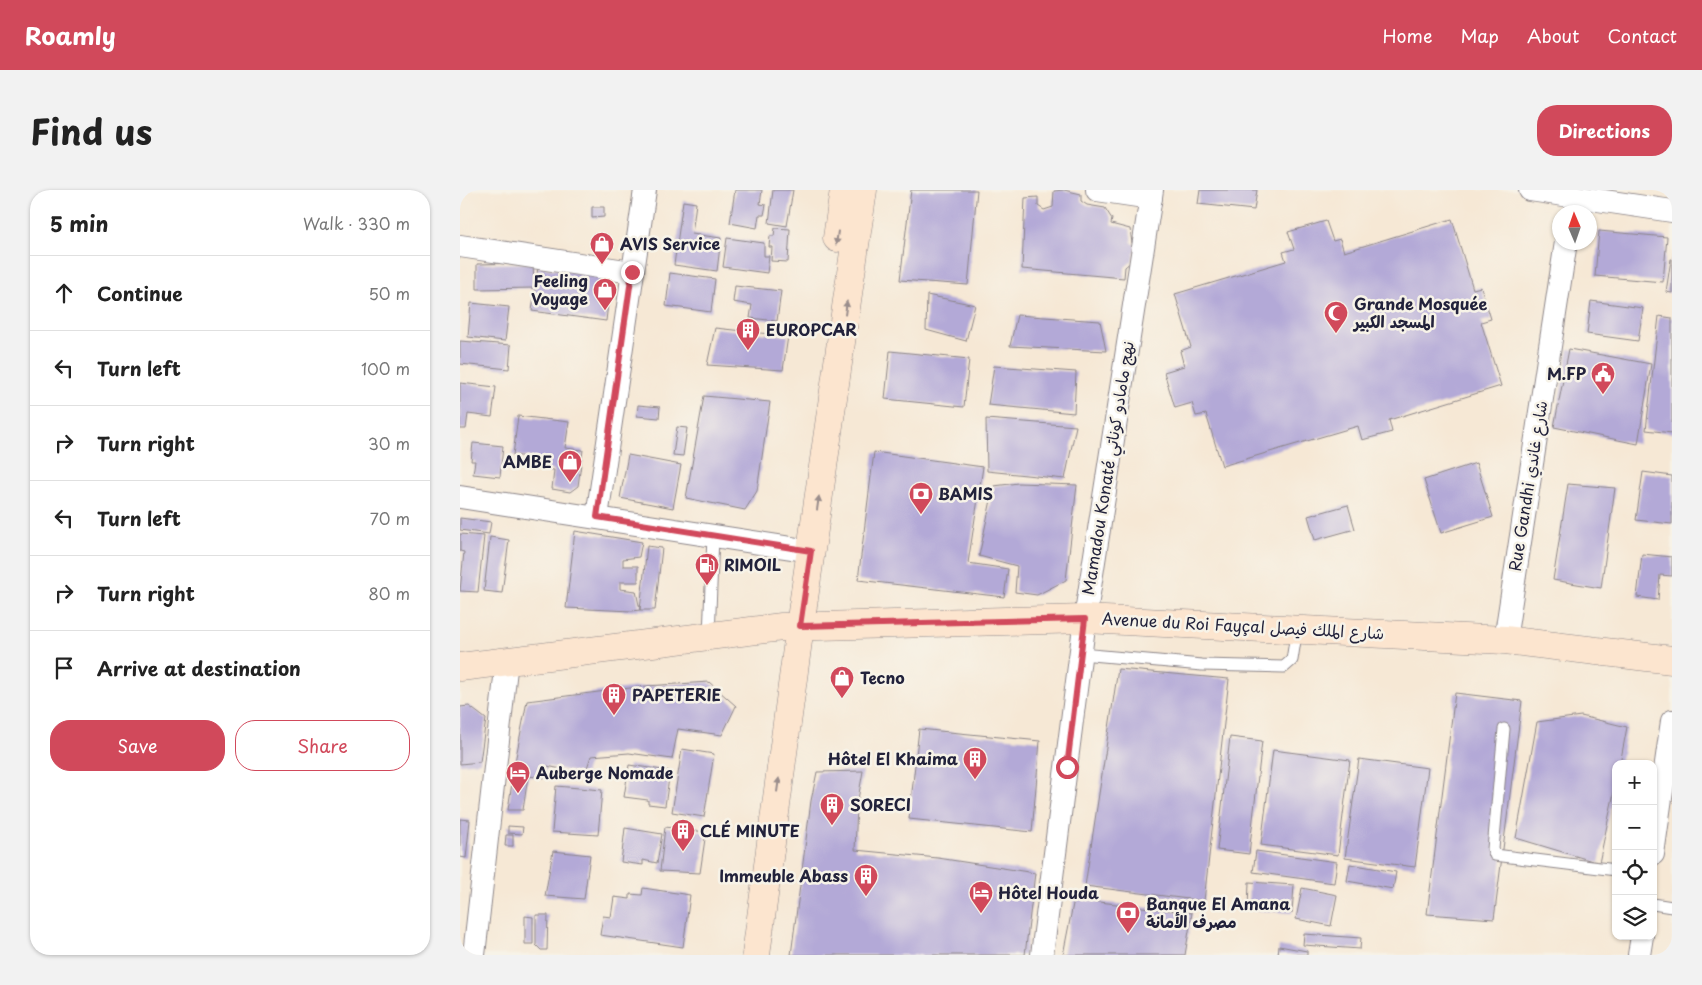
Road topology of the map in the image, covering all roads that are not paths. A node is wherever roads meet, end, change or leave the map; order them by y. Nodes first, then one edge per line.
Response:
1 (645, 190) edge
2 (844, 190) edge
3 (863, 190) edge
4 (1097, 190) edge
5 (1530, 190) edge
6 (1151, 194) edge
7 (1572, 200) edge
8 (1672, 211) edge
9 (460, 246) edge
10 (1565, 250) edge
11 (632, 272) junction
12 (460, 497) edge
13 (597, 517) junction
14 (712, 536) junction
15 (802, 550) junction
16 (1085, 619) junction
17 (791, 626) junction
18 (1297, 628) junction
19 (709, 636) junction
20 (1505, 640) junction
21 (1081, 654) junction
22 (507, 660) junction
23 (1672, 660) edge
24 (460, 668) edge
25 (1672, 721) edge
26 (1504, 729) dead end
27 (1654, 850) edge
28 (1612, 870) edge
29 (1657, 905) edge
30 (1672, 907) edge
31 (1641, 940) edge
32 (474, 955) edge
33 (738, 955) edge
34 (756, 955) edge
35 (1042, 955) edge
36 (1639, 955) edge

1 - 11 street
2 -> 15 street
15 -> 3 street
4 - 6 street
5 - 7 street
6 - 16 street, Mamadou Konaté نهج مامادو كوناتي
7 - 8 street
9 - 11 street
10 - 20 street, Rue Gandhi شارع غاندي
11 - 13 street
12 - 13 street
13 - 14 street
14 - 15 street
14 - 19 lane
15 - 17 street
16 - 17 street, Avenue du Roi Fayçal شارع الملك فيصل
16 - 18 street, Avenue du Roi Fayçal شارع الملك فيصل
16 - 21 street, Mamadou Konaté نهج مامادو كوناتي
17 - 19 street, Avenue du Roi Fayçal شارع الملك فيصل
17 - 33 street
34 -> 17 street
18 - 20 street, Avenue du Roi Fayçal شارع الملك فيصل
18 - 21 lane
19 - 22 street, Avenue du Roi Fayçal شارع الملك فيصل
20 - 23 street, Avenue du Roi Fayçal شارع الملك فيصل
21 - 35 street, Mamadou Konaté نهج مامادو كوناتي
22 - 24 street, Avenue du Roi Fayçal شارع الملك فيصل
22 - 32 street
25 - 27 street
26 - 28 lane
29 - 30 lane
31 - 36 street

